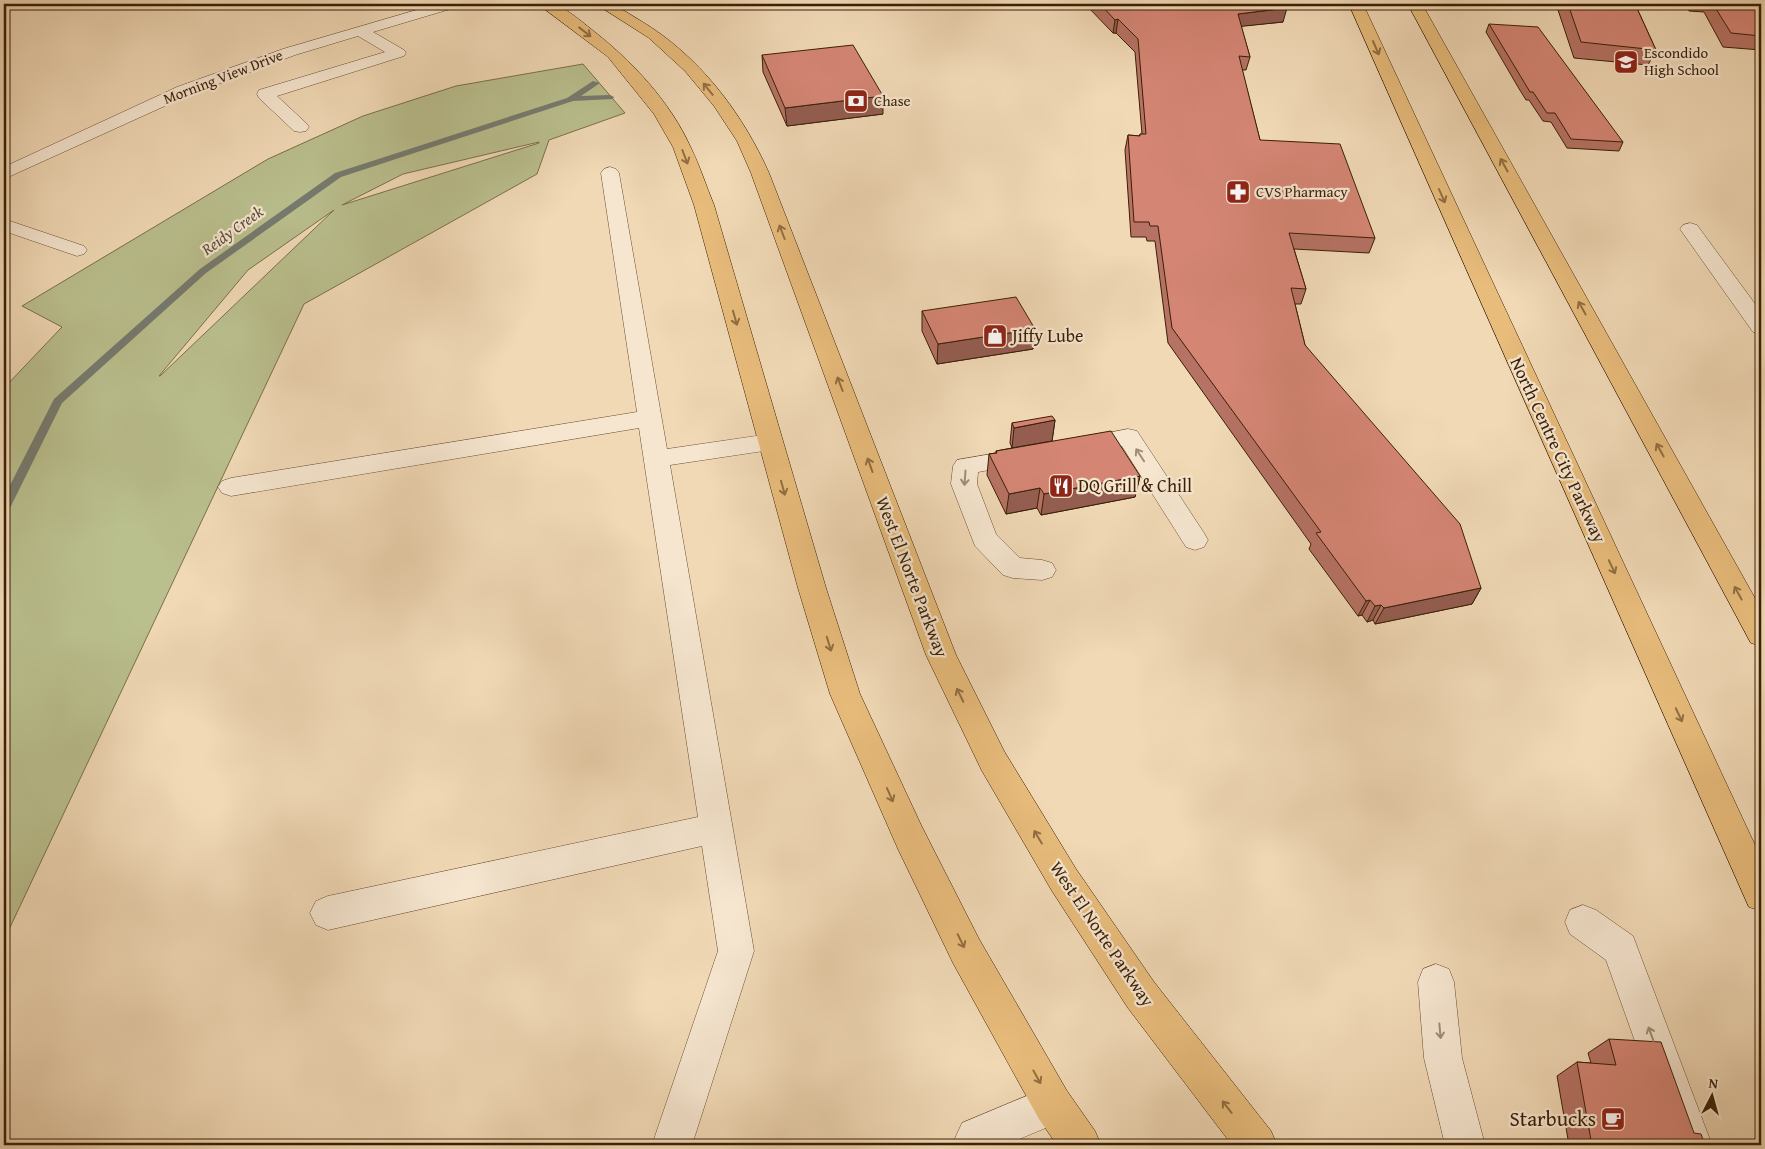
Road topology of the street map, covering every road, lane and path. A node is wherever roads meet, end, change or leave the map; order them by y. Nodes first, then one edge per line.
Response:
1 (452, 4) edge
2 (545, 4) edge
3 (603, 4) edge
4 (1356, 4) edge
5 (1415, 4) edge
6 (360, 31) junction
7 (300, 127) dead end
8 (610, 173) dead end
9 (4, 174) edge
10 (4, 225) edge
11 (1690, 229) dead end
12 (77, 250) dead end
13 (1761, 327) edge
14 (650, 418) junction
15 (770, 442) junction
16 (656, 458) junction
17 (231, 487) dead end
18 (1195, 540) dead end
19 (1042, 570) dead end
20 (1761, 635) edge
21 (716, 828) junction
22 (1761, 895) edge
23 (328, 913) dead end
24 (1584, 922) dead end
25 (1436, 982) dead end
26 (1053, 1105) junction
27 (672, 1145) edge
28 (972, 1145) edge
29 (1081, 1145) edge
30 (1257, 1145) edge
31 (1465, 1145) edge
32 (1692, 1145) edge

1 - 6 street, Morning View Drive
2 -> 15 main road
30 -> 3 main road, West El Norte Parkway
4 -> 22 main road, North Centre City Parkway
20 -> 5 main road
6 - 7 street
6 - 9 street, Morning View Drive
8 - 14 street
10 - 12 street
11 - 13 street
14 - 16 street
14 - 17 street
15 - 16 street
15 -> 26 main road
16 - 21 street
18 -> 19 street
21 - 23 street
21 - 27 street
32 -> 24 street
25 -> 31 street
26 - 28 street
26 - 29 main road

